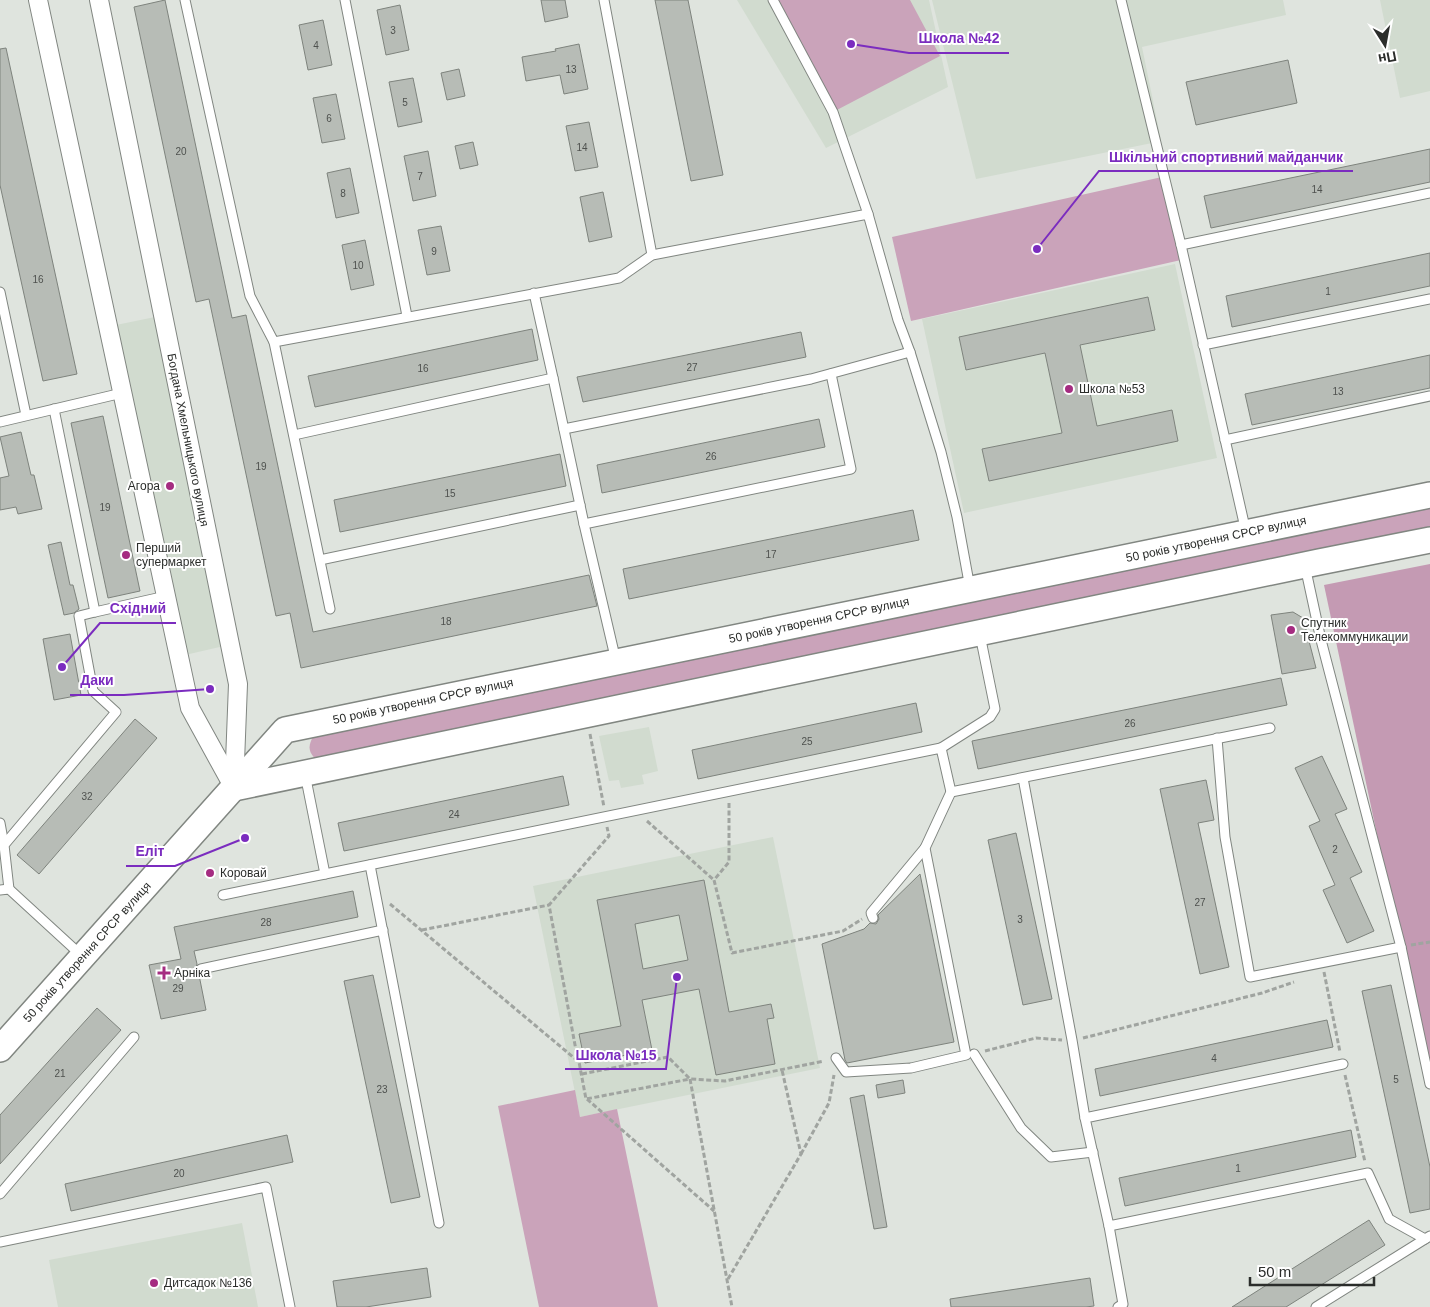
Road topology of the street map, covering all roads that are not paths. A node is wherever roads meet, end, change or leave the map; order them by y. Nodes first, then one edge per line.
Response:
1 (38, 0) edge
2 (100, 0) edge
3 (185, 0) edge
4 (345, 0) edge
5 (604, 0) edge
6 (774, 0) edge
7 (1121, 0) edge
8 (1430, 193) edge
9 (868, 214) junction
10 (1181, 245) junction
11 (652, 254) junction
12 (0, 292) edge
13 (534, 293) junction
14 (1430, 299) edge
15 (407, 316) junction
16 (274, 342) junction
17 (1203, 345) junction
18 (910, 352) junction
19 (831, 374) junction
20 (553, 378) junction
21 (122, 393) junction
22 (1430, 396) edge
23 (54, 409) junction
24 (26, 415) junction
25 (0, 422) edge
26 (564, 429) junction
27 (294, 435) junction
28 (1225, 440) junction
29 (1430, 495) edge
30 (580, 505) junction
31 (584, 524) junction
32 (1246, 532) junction
33 (1430, 540) edge
34 (320, 560) junction
35 (1305, 565) junction
36 (970, 589) junction
37 (166, 596) junction
38 (330, 609) dead end
39 (95, 612) junction
40 (979, 632) junction
41 (616, 662) junction
42 (1270, 728) dead end
43 (1218, 738) junction
44 (942, 748) junction
45 (305, 774) junction
46 (1023, 778) junction
47 (234, 788) junction
48 (951, 792) junction
49 (0, 823) edge
50 (4, 845) junction
51 (925, 848) junction
52 (370, 865) junction
53 (326, 874) junction
54 (5, 890) edge
55 (223, 895) dead end
56 (872, 915) road end
57 (383, 930) junction
58 (1401, 947) junction
59 (83, 956) junction
60 (201, 969) dead end
61 (134, 1038) dead end
62 (0, 1049) edge
63 (974, 1054) road end
64 (836, 1058) road end
65 (1343, 1064) dead end
66 (1430, 1084) edge
67 (1085, 1118) junction
68 (1093, 1152) junction
69 (0, 1194) edge
70 (439, 1223) dead end
71 (1109, 1226) junction
72 (1428, 1238) edge
73 (0, 1242) edge
74 (290, 1307) edge
75 (1118, 1307) edge
76 (1316, 1307) edge

1 - 21 street
2 - 47 street, Богдана Хмельницького вулиця
3 - 16 lane
4 - 15 lane
5 - 11 lane
6 - 9 lane
7 - 10 lane
8 - 10 lane
9 - 11 lane
9 - 18 lane
10 - 17 lane
11 - 13 lane
12 - 24 lane
13 - 15 lane
13 - 20 lane
14 - 17 lane
15 - 16 lane
16 - 27 lane
17 - 28 lane
18 - 19 lane
18 - 36 lane
19 - 26 lane
19 - 31 lane
20 - 26 lane
20 - 27 lane
21 - 23 lane
21 - 37 street
22 - 28 lane
23 - 24 lane
23 - 39 lane
24 - 25 lane
26 - 30 lane
27 - 34 lane
28 - 32 lane
29 - 32 main road, 50 років утворення СРСР вулиця
30 - 31 lane
30 - 34 lane
31 - 41 lane
32 - 36 main road, 50 років утворення СРСР вулиця
33 - 35 main road
34 - 38 lane
35 - 40 main road
35 - 58 lane
36 - 41 main road, 50 років утворення СРСР вулиця
37 - 39 lane
37 - 47 street
39 - 50 lane
40 - 44 lane
40 - 45 main road
41 - 47 main road, 50 років утворення СРСР вулиця
42 - 43 lane
43 - 46 lane
43 - 58 lane
44 - 48 lane
44 - 52 lane
45 - 47 main road
45 - 53 lane
46 - 48 lane
46 - 67 lane
47 - 59 main road, 50 років утворення СРСР вулиця
48 - 51 lane
49 - 50 lane
50 - 54 lane
51 - 56 lane
51 - 64 lane
52 - 53 lane
52 - 57 lane
53 - 55 lane
54 - 59 lane
57 - 60 lane
57 - 70 lane
58 - 66 lane
59 - 62 main road, 50 років утворення СРСР вулиця
61 - 69 lane
63 - 68 lane
65 - 67 lane
67 - 68 lane
68 - 71 lane
71 - 72 lane
71 - 75 lane
72 - 76 lane
73 - 74 lane

